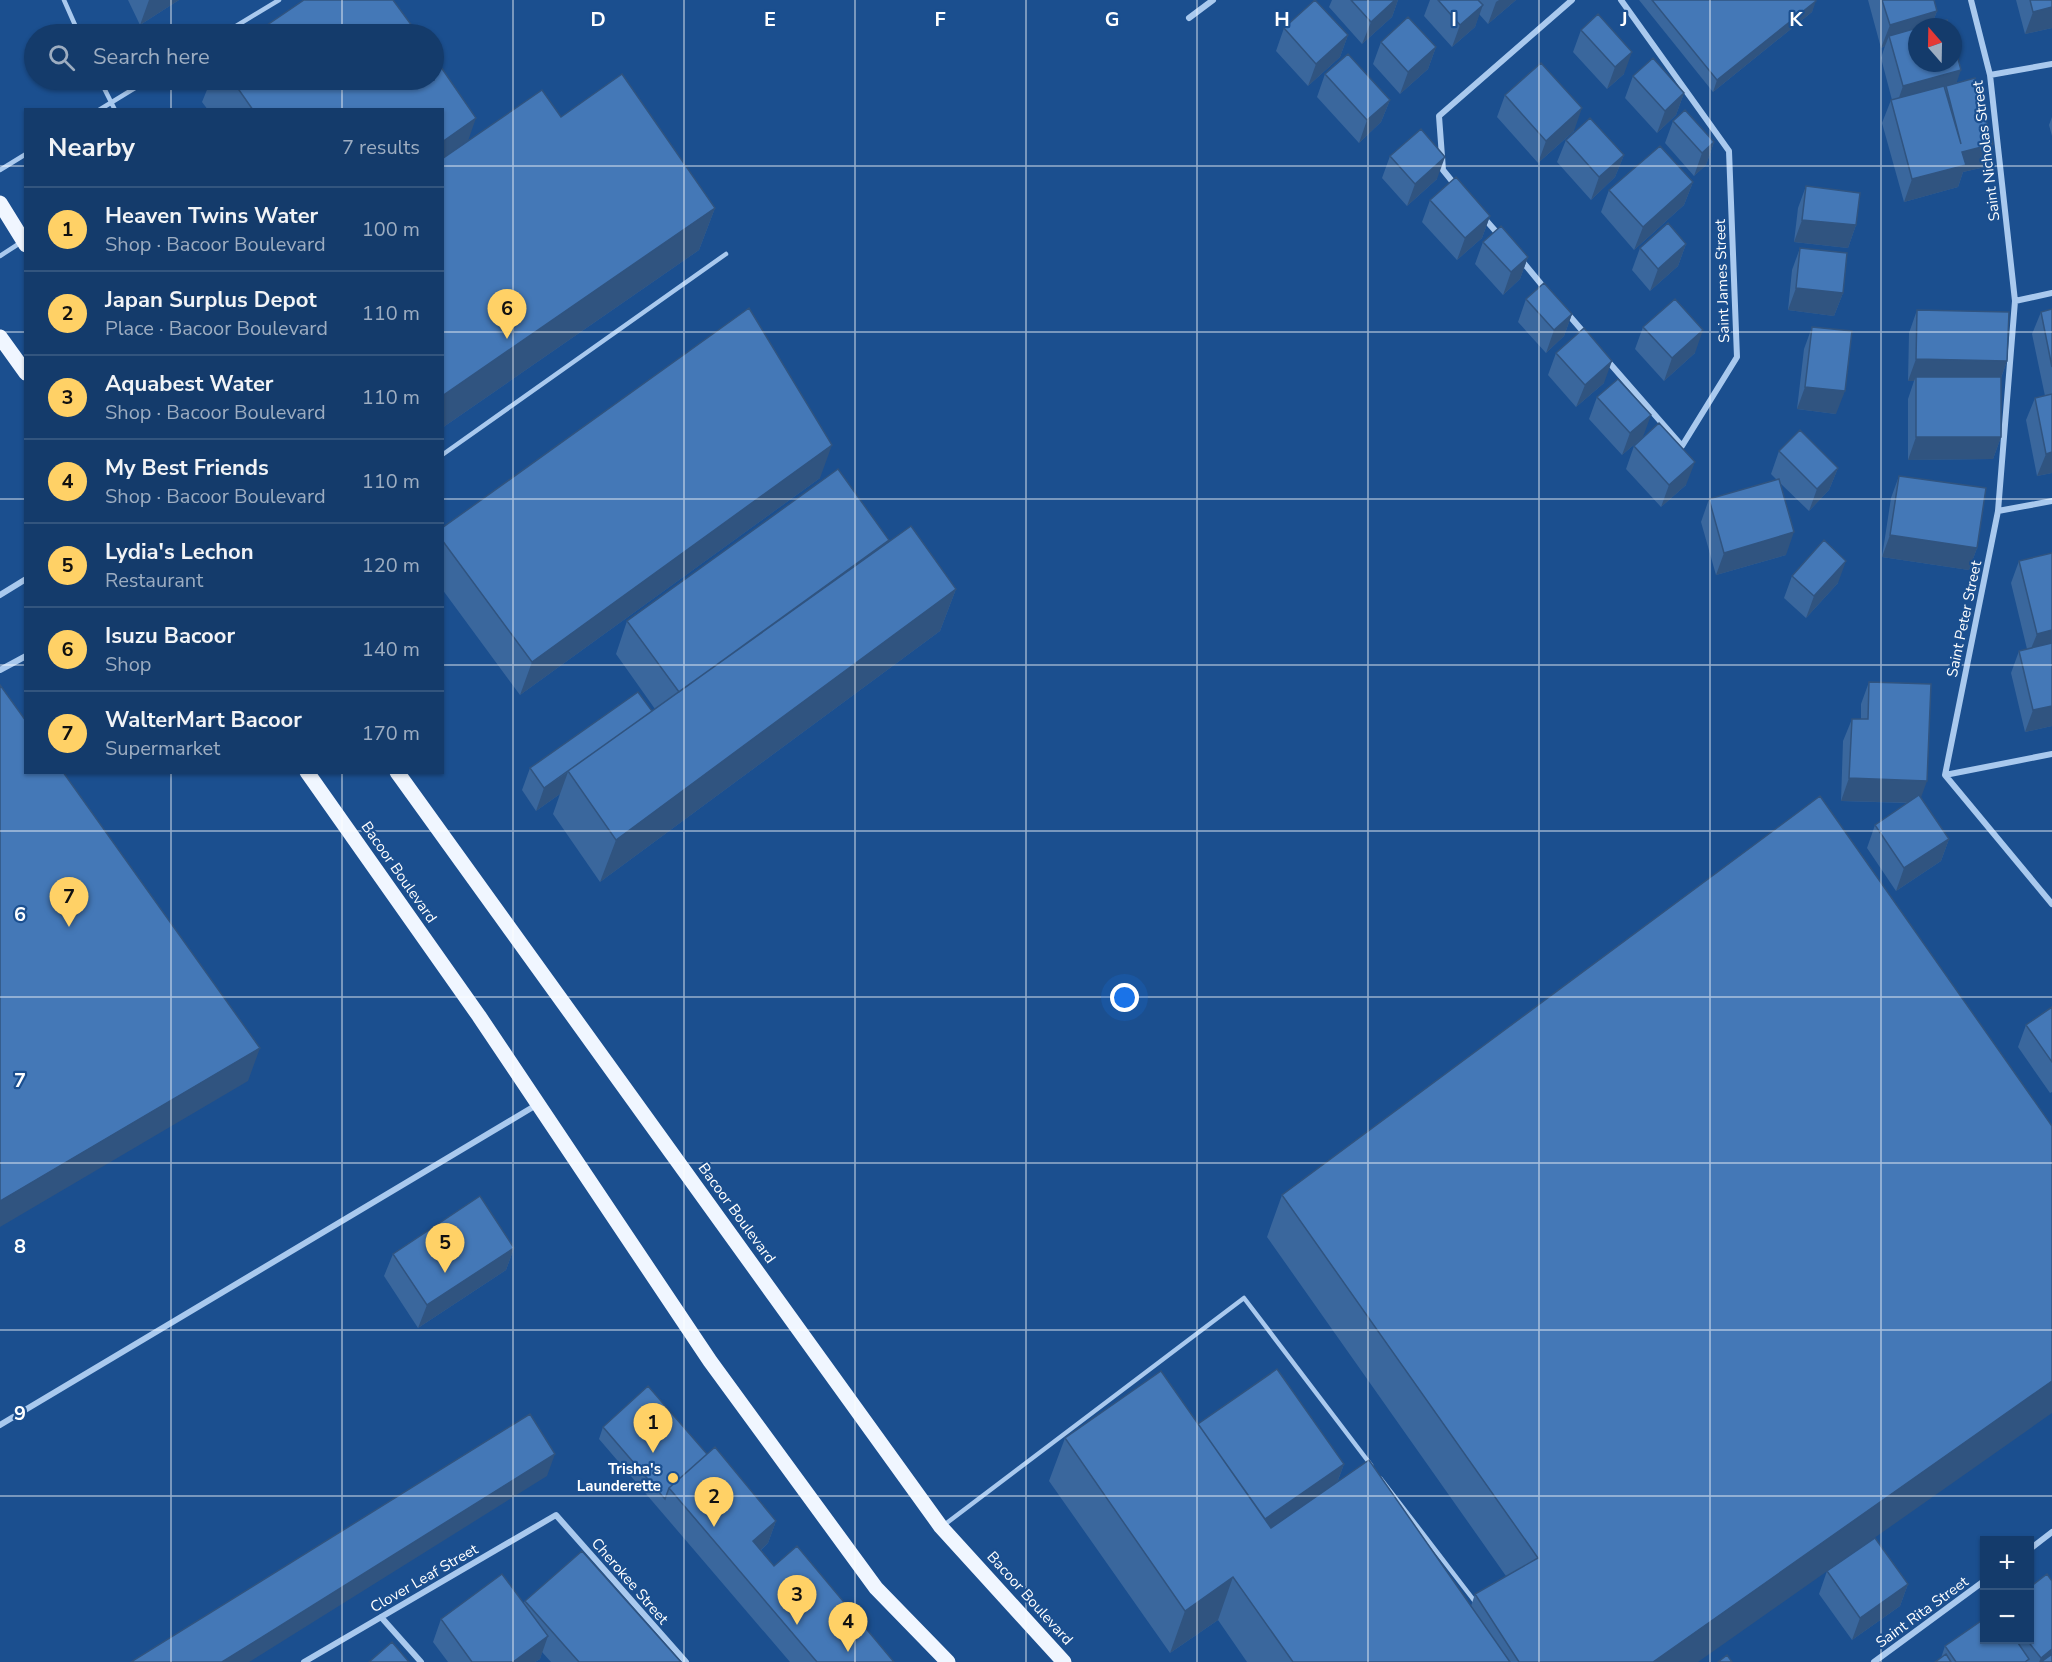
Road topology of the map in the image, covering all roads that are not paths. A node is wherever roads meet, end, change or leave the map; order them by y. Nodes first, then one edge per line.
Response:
1 (64, 0) edge
2 (279, 0) edge
3 (1213, 0) edge
4 (1572, 0) edge
5 (1621, 0) edge
6 (1971, 0) edge
7 (1189, 18) dead end
8 (75, 24) edge
9 (239, 24) edge
10 (2052, 64) edge
11 (1990, 75) junction
12 (104, 90) edge
13 (131, 90) edge
14 (110, 103) junction
15 (102, 108) edge
16 (114, 108) edge
17 (24, 155) edge
18 (0, 170) edge
19 (1458, 188) edge
20 (0, 203) edge
21 (1481, 215) edge
22 (1504, 242) edge
23 (24, 243) edge
24 (726, 254) dead end
25 (0, 256) edge
26 (1520, 259) edge
27 (2052, 293) edge
28 (1551, 295) edge
29 (2015, 301) junction
30 (1558, 304) edge
31 (0, 337) edge
32 (1589, 339) edge
33 (1597, 348) edge
34 (24, 370) edge
35 (444, 454) edge
36 (2052, 501) edge
37 (1998, 511) junction
38 (24, 580) edge
39 (0, 595) edge
40 (24, 657) edge
41 (0, 670) edge
42 (2052, 754) edge
43 (308, 774) edge
44 (398, 774) edge
45 (1945, 775) junction
46 (2052, 904) edge
47 (538, 1104) junction
48 (0, 1425) edge
49 (556, 1515) joint
50 (941, 1527) junction
51 (2052, 1532) edge
52 (2034, 1545) edge
53 (1980, 1584) edge
54 (1483, 1612) edge
55 (381, 1617) junction
56 (304, 1662) edge
57 (421, 1662) edge
58 (686, 1662) edge
59 (948, 1662) edge
60 (1064, 1662) edge
61 (1874, 1662) edge

1 - 8 lane
2 - 9 lane
3 - 7 street
4 - 19 street
5 - 33 street, Saint James Street
6 - 11 street, Saint Nicholas Street
10 - 11 street
11 - 29 street, Saint Nicholas Street
12 - 14 lane
13 - 14 lane
14 - 15 lane
14 - 16 lane
17 - 18 lane
20 - 23 main road
21 - 22 street
23 - 25 lane
24 - 35 lane
26 - 28 street
27 - 29 street
29 - 37 street, Saint Peter Street
30 - 32 street
31 - 34 main road
36 - 37 street
37 - 45 street, Saint Peter Street
38 - 39 street
40 - 41 street
42 - 45 street
43 - 47 main road, Bacoor Boulevard
44 - 50 main road, Bacoor Boulevard
45 - 46 street
47 - 48 street
47 - 59 main road, Bacoor Boulevard
49 - 55 street, Clover Leaf Street
49 - 58 street, Cherokee Street
50 - 54 lane
50 - 60 main road, Bacoor Boulevard
51 - 52 street
53 - 61 street, Saint Rita Street
55 - 56 street, Clover Leaf Street
55 - 57 street

